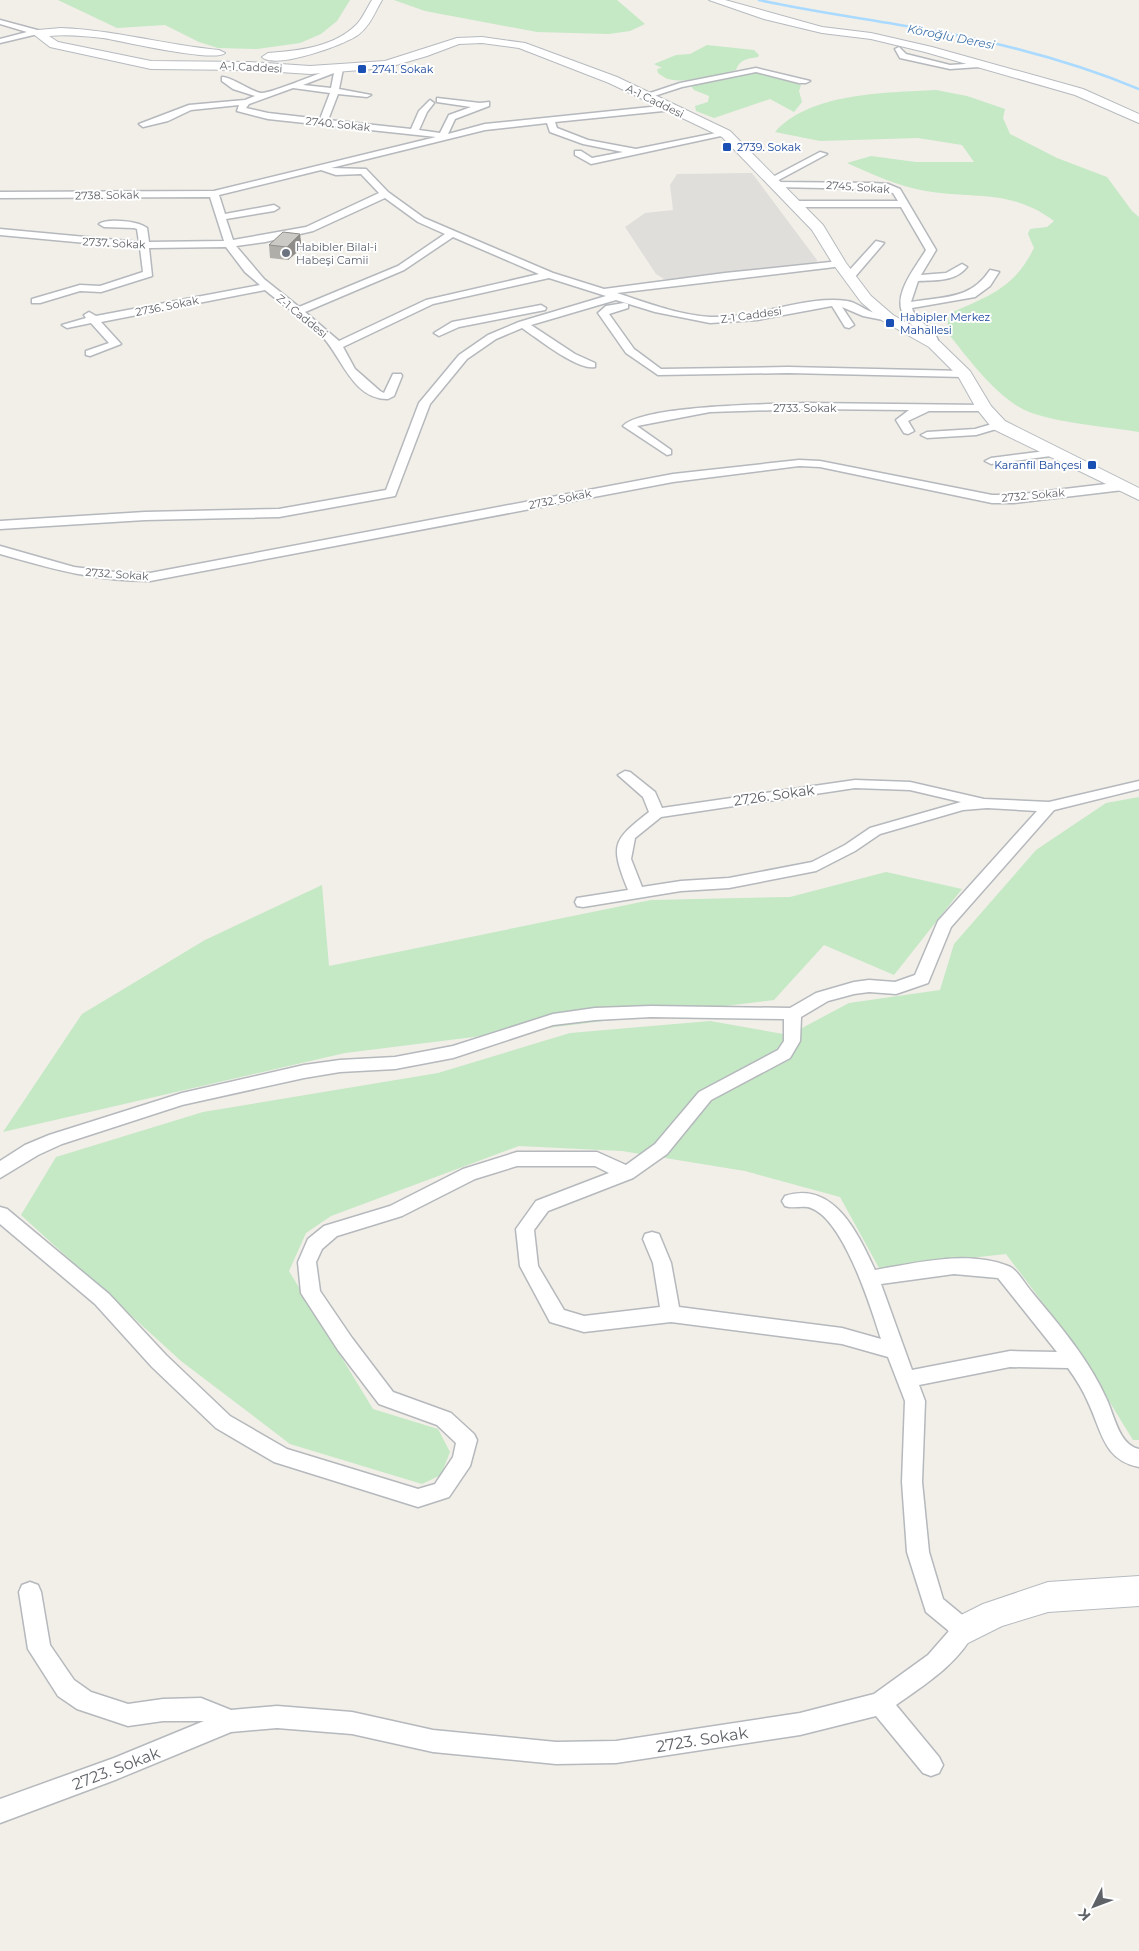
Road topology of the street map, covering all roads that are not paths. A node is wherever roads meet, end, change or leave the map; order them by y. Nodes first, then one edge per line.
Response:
1 (365, 0) edge
2 (377, 0) edge
3 (714, 0) edge
4 (734, 0) edge
5 (0, 22) edge
6 (821, 26) junction
7 (38, 33) junction
8 (0, 40) edge
9 (940, 40) dead end
10 (980, 51) dead end
11 (258, 52) dead end
12 (231, 53) dead end
13 (1001, 61) junction
14 (979, 65) junction
15 (339, 69) junction
16 (225, 80) dead end
17 (806, 81) dead end
18 (291, 85) junction
19 (333, 91) junction
20 (263, 96) junction
21 (367, 96) dead end
22 (645, 96) junction
23 (440, 100) dead end
24 (246, 102) junction
25 (430, 103) dead end
26 (670, 108) junction
27 (1139, 112) edge
28 (550, 120) junction
29 (1139, 120) edge
30 (323, 122) junction
31 (143, 124) dead end
32 (414, 132) junction
33 (726, 134) junction
34 (444, 135) junction
35 (578, 152) dead end
36 (636, 152) junction
37 (822, 154) dead end
38 (318, 166) junction
39 (774, 182) junction
40 (214, 194) junction
41 (385, 194) junction
42 (0, 195) edge
43 (793, 204) junction
44 (904, 204) junction
45 (274, 208) dead end
46 (222, 217) junction
47 (104, 224) dead end
48 (0, 232) edge
49 (453, 233) junction
50 (879, 243) dead end
51 (229, 244) junction
52 (146, 245) junction
53 (840, 264) junction
54 (962, 267) dead end
55 (994, 272) dead end
56 (549, 275) junction
57 (850, 276) junction
58 (916, 278) junction
59 (266, 287) junction
60 (601, 293) junction
61 (614, 297) junction
62 (36, 300) dead end
63 (835, 303) junction
64 (642, 305) junction
65 (906, 306) junction
66 (298, 311) junction
67 (90, 316) junction
68 (888, 318) junction
69 (523, 324) junction
70 (67, 325) dead end
71 (849, 325) dead end
72 (439, 333) dead end
73 (934, 344) junction
74 (337, 345) junction
75 (90, 353) dead end
76 (590, 365) dead end
77 (964, 374) junction
78 (397, 376) dead end
79 (936, 407) junction
80 (984, 408) junction
81 (999, 425) junction
82 (908, 432) dead end
83 (927, 435) dead end
84 (667, 452) dead end
85 (1054, 453) junction
86 (1069, 460) junction
87 (991, 461) dead end
88 (1020, 466) dead end
89 (1123, 486) junction
90 (1139, 495) edge
91 (0, 525) edge
92 (0, 550) edge
93 (625, 775) dead end
94 (1139, 785) edge
95 (987, 803) junction
96 (1049, 807) junction
97 (657, 813) junction
98 (636, 894) junction
99 (583, 902) dead end
100 (793, 1014) junction
101 (0, 1171) edge
102 (627, 1173) junction
103 (791, 1201) dead end
104 (0, 1214) edge
105 (652, 1238) dead end
106 (871, 1278) junction
107 (670, 1314) junction
108 (895, 1351) junction
109 (1075, 1360) junction
110 (906, 1379) junction
111 (1139, 1458) edge
112 (1139, 1591) edge
113 (30, 1592) dead end
114 (964, 1630) junction
115 (880, 1704) junction
116 (231, 1721) junction
117 (931, 1765) dead end
118 (0, 1811) edge

1 - 11 main road
2 - 7 main road
3 - 6 main road
4 - 6 main road
5 - 7 street
6 - 9 main road
6 - 13 main road
6 - 14 main road
6 - 14 main road
7 - 8 street
7 - 12 main road
7 - 15 main road, A-1 Caddesi
10 - 13 main road
13 - 27 main road
14 - 29 main road
15 - 18 street
15 - 19 street
15 - 22 main road, A-1 Caddesi
16 - 20 street
17 - 22 street
18 - 19 street
18 - 20 street
19 - 21 street
19 - 30 street
20 - 24 street
22 - 26 main road, A-1 Caddesi
23 - 34 street
24 - 30 street, 2740. Sokak
24 - 31 street
25 - 32 street
26 - 28 street
26 - 33 main road, A-1 Caddesi
28 - 34 street
28 - 36 street
30 - 32 street, 2740. Sokak
32 - 34 street, 2740. Sokak
33 - 36 street
33 - 39 main road, A-1 Caddesi
34 - 38 street
35 - 36 street
37 - 39 street
38 - 40 street
38 - 41 street
39 - 43 main road, A-1 Caddesi
39 - 44 street, 2745. Sokak
40 - 42 street, 2738. Sokak
40 - 46 street, Z-1 Caddesi
41 - 49 street
41 - 51 street, 2737. Sokak
43 - 44 street
43 - 53 main road, A-1 Caddesi
44 - 58 street, 2745. Sokak
45 - 46 street
46 - 51 street, Z-1 Caddesi
47 - 52 street
48 - 52 street, 2737. Sokak
49 - 56 street
49 - 66 street
50 - 57 street
51 - 52 street, 2737. Sokak
51 - 59 street, Z-1 Caddesi
52 - 62 street
53 - 57 main road, A-1 Caddesi
53 - 60 street
54 - 58 street
55 - 65 street
56 - 60 street, Z-1 Caddesi
56 - 74 street, Z-1 Caddesi
57 - 68 main road, A-1 Caddesi
58 - 65 street, 2745. Sokak
59 - 66 street, Z-1 Caddesi
59 - 67 street, 2736. Sokak
60 - 61 street, Z-1 Caddesi
61 - 64 street, Z-1 Caddesi
61 - 69 street
61 - 72 street
63 - 64 street, Z-1 Caddesi
63 - 68 street, Z-1 Caddesi
63 - 71 street
64 - 77 street
65 - 73 street
66 - 74 street, Z-1 Caddesi
67 - 70 street, 2736. Sokak
67 - 75 street
68 - 73 main road, A-1 Caddesi
69 - 76 street
69 - 91 street
73 - 77 main road, A-1 Caddesi
74 - 78 street
77 - 80 main road, A-1 Caddesi
79 - 80 street, 2733. Sokak
79 - 82 street
79 - 84 street, 2733. Sokak
80 - 81 main road, A-1 Caddesi
81 - 83 street
81 - 85 main road, A-1 Caddesi
85 - 86 main road, A-1 Caddesi
85 - 87 street
86 - 88 street
86 - 89 main road, A-1 Caddesi
89 - 90 main road, A-1 Caddesi
89 - 92 street, 2732. Sokak
93 - 97 street
94 - 96 street, 2726. Sokak
95 - 96 street, 2726. Sokak
95 - 97 street, 2726. Sokak
95 - 98 street, 2726. Sokak
96 - 100 street
97 - 98 street
98 - 99 street, 2726. Sokak
100 - 101 street
100 - 102 street
102 - 104 street
102 - 107 street
103 - 106 street
105 - 107 street
106 - 108 street
106 - 109 street
107 - 108 street
108 - 110 street
109 - 110 street
109 - 111 street
110 - 114 street
112 - 114 main road, 2723. Sokak
113 - 116 street, 2723. Sokak
114 - 115 street, 2723. Sokak
115 - 116 street, 2723. Sokak
115 - 117 street
116 - 118 street, 2723. Sokak

